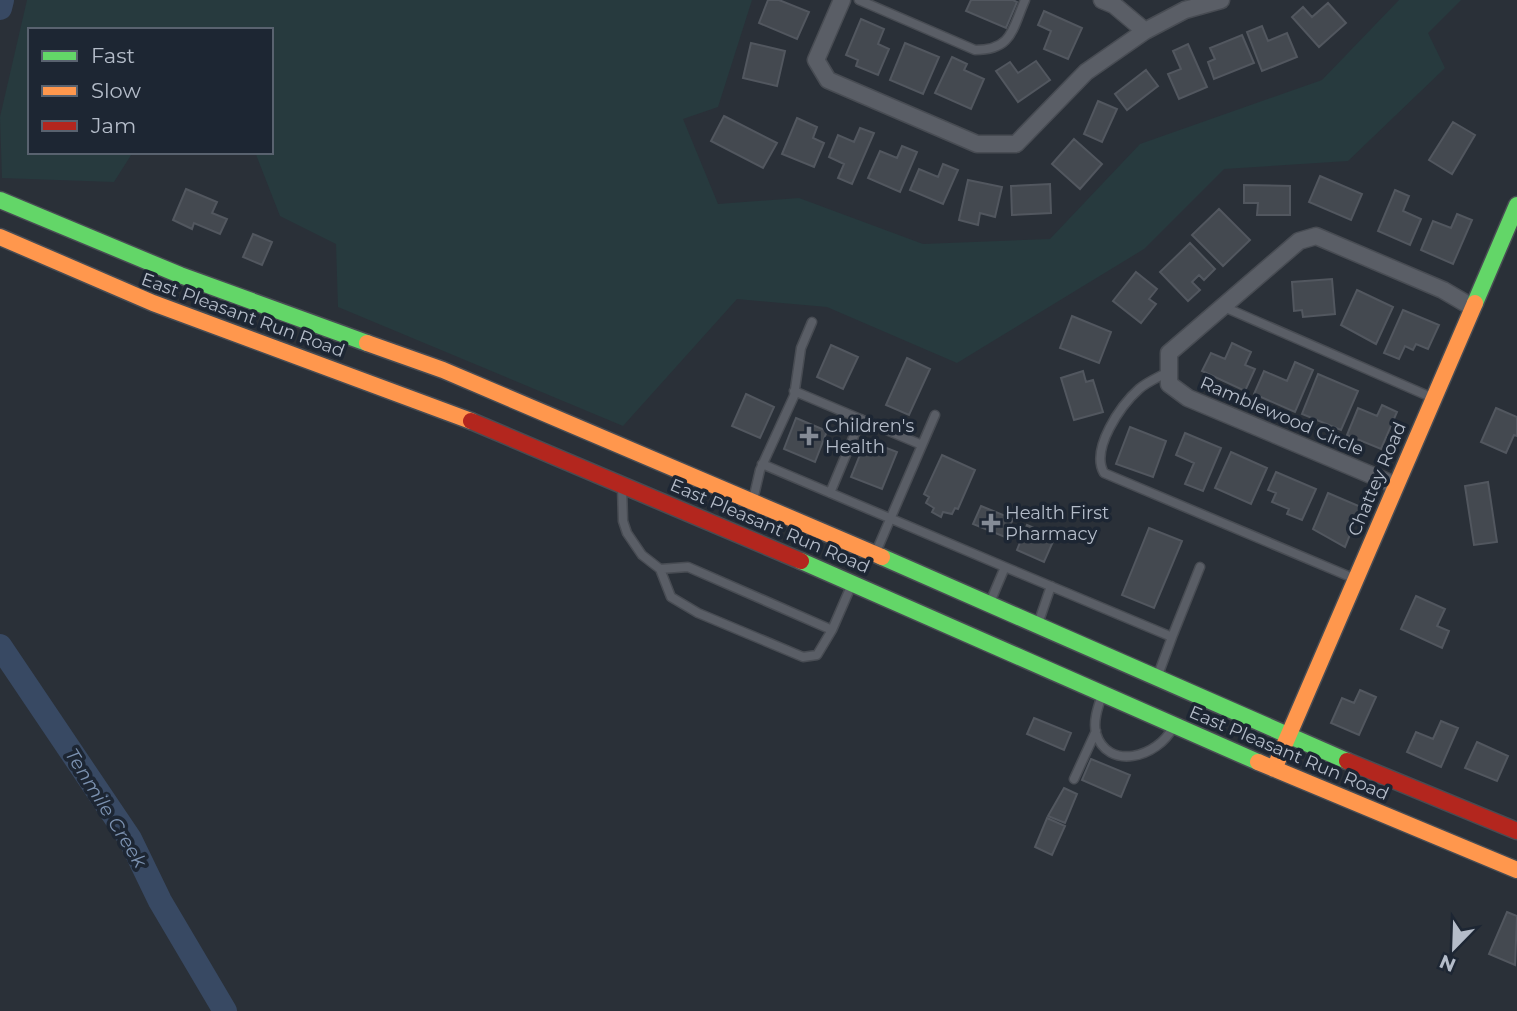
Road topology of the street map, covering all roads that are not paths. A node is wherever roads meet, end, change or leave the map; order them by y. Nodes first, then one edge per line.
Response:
1 (842, 0) edge
2 (859, 0) edge
3 (1025, 0) edge
4 (1102, 0) edge
5 (1221, 0) edge
6 (1144, 31) junction
7 (0, 200) edge
8 (1517, 205) edge
9 (0, 237) edge
10 (1223, 307) junction
11 (1472, 307) junction
12 (812, 322) dead end
13 (271, 327) junction
14 (1168, 372) junction
15 (794, 391) junction
16 (1433, 398) junction
17 (936, 415) dead end
18 (861, 419) junction
19 (922, 445) junction
20 (762, 464) junction
21 (628, 469) junction
22 (1395, 485) junction
23 (830, 493) junction
24 (752, 503) junction
25 (890, 518) junction
26 (875, 554) junction
27 (1005, 567) junction
28 (1200, 567) dead end
29 (660, 569) junction
30 (1356, 579) junction
31 (852, 583) junction
32 (1051, 586) junction
33 (982, 619) junction
34 (1038, 624) junction
35 (832, 630) junction
36 (1172, 637) junction
37 (1157, 677) junction
38 (1102, 693) junction
39 (1174, 725) junction
40 (1096, 731) junction
41 (1287, 736) junction
42 (1274, 769) junction
43 (1074, 779) dead end
44 (1517, 831) edge
45 (1517, 870) edge

1 - 6 street
2 - 3 lane
4 - 6 street
5 - 6 street
7 - 13 main road, East Pleasant Run Road
8 - 11 main road, Chattey Road
9 - 13 main road, East Pleasant Run Road
10 - 11 street
10 - 14 street
10 - 16 lane
11 - 16 main road, Chattey Road
12 - 15 lane
13 - 21 main road, East Pleasant Run Road
13 - 21 main road, East Pleasant Run Road
14 - 22 street, Ramblewood Circle
14 - 30 lane
15 - 18 lane
15 - 20 lane
16 - 22 main road, Chattey Road
17 - 19 lane
18 - 19 lane
18 - 23 lane
19 - 25 lane
20 - 23 lane
20 - 24 lane
21 - 24 main road, East Pleasant Run Road
21 - 29 lane
21 - 31 main road, East Pleasant Run Road
22 - 30 main road, Chattey Road
23 - 25 lane
24 - 26 main road, East Pleasant Run Road
25 - 26 lane
25 - 27 lane
26 - 33 main road, East Pleasant Run Road
27 - 32 lane
27 - 33 lane
28 - 36 lane
29 - 35 lane
29 - 35 lane
30 - 41 main road, Chattey Road
31 - 33 main road, East Pleasant Run Road
31 - 35 lane
32 - 34 lane
32 - 36 lane
33 - 34 main road, East Pleasant Run Road
33 - 38 main road, East Pleasant Run Road
34 - 37 main road, East Pleasant Run Road
36 - 37 lane
37 - 41 main road, East Pleasant Run Road
38 - 39 main road, East Pleasant Run Road
38 - 40 lane
39 - 40 lane
39 - 42 main road, East Pleasant Run Road
40 - 43 lane
41 - 42 main road, Chattey Road
41 - 44 main road, East Pleasant Run Road
42 - 45 main road, East Pleasant Run Road

